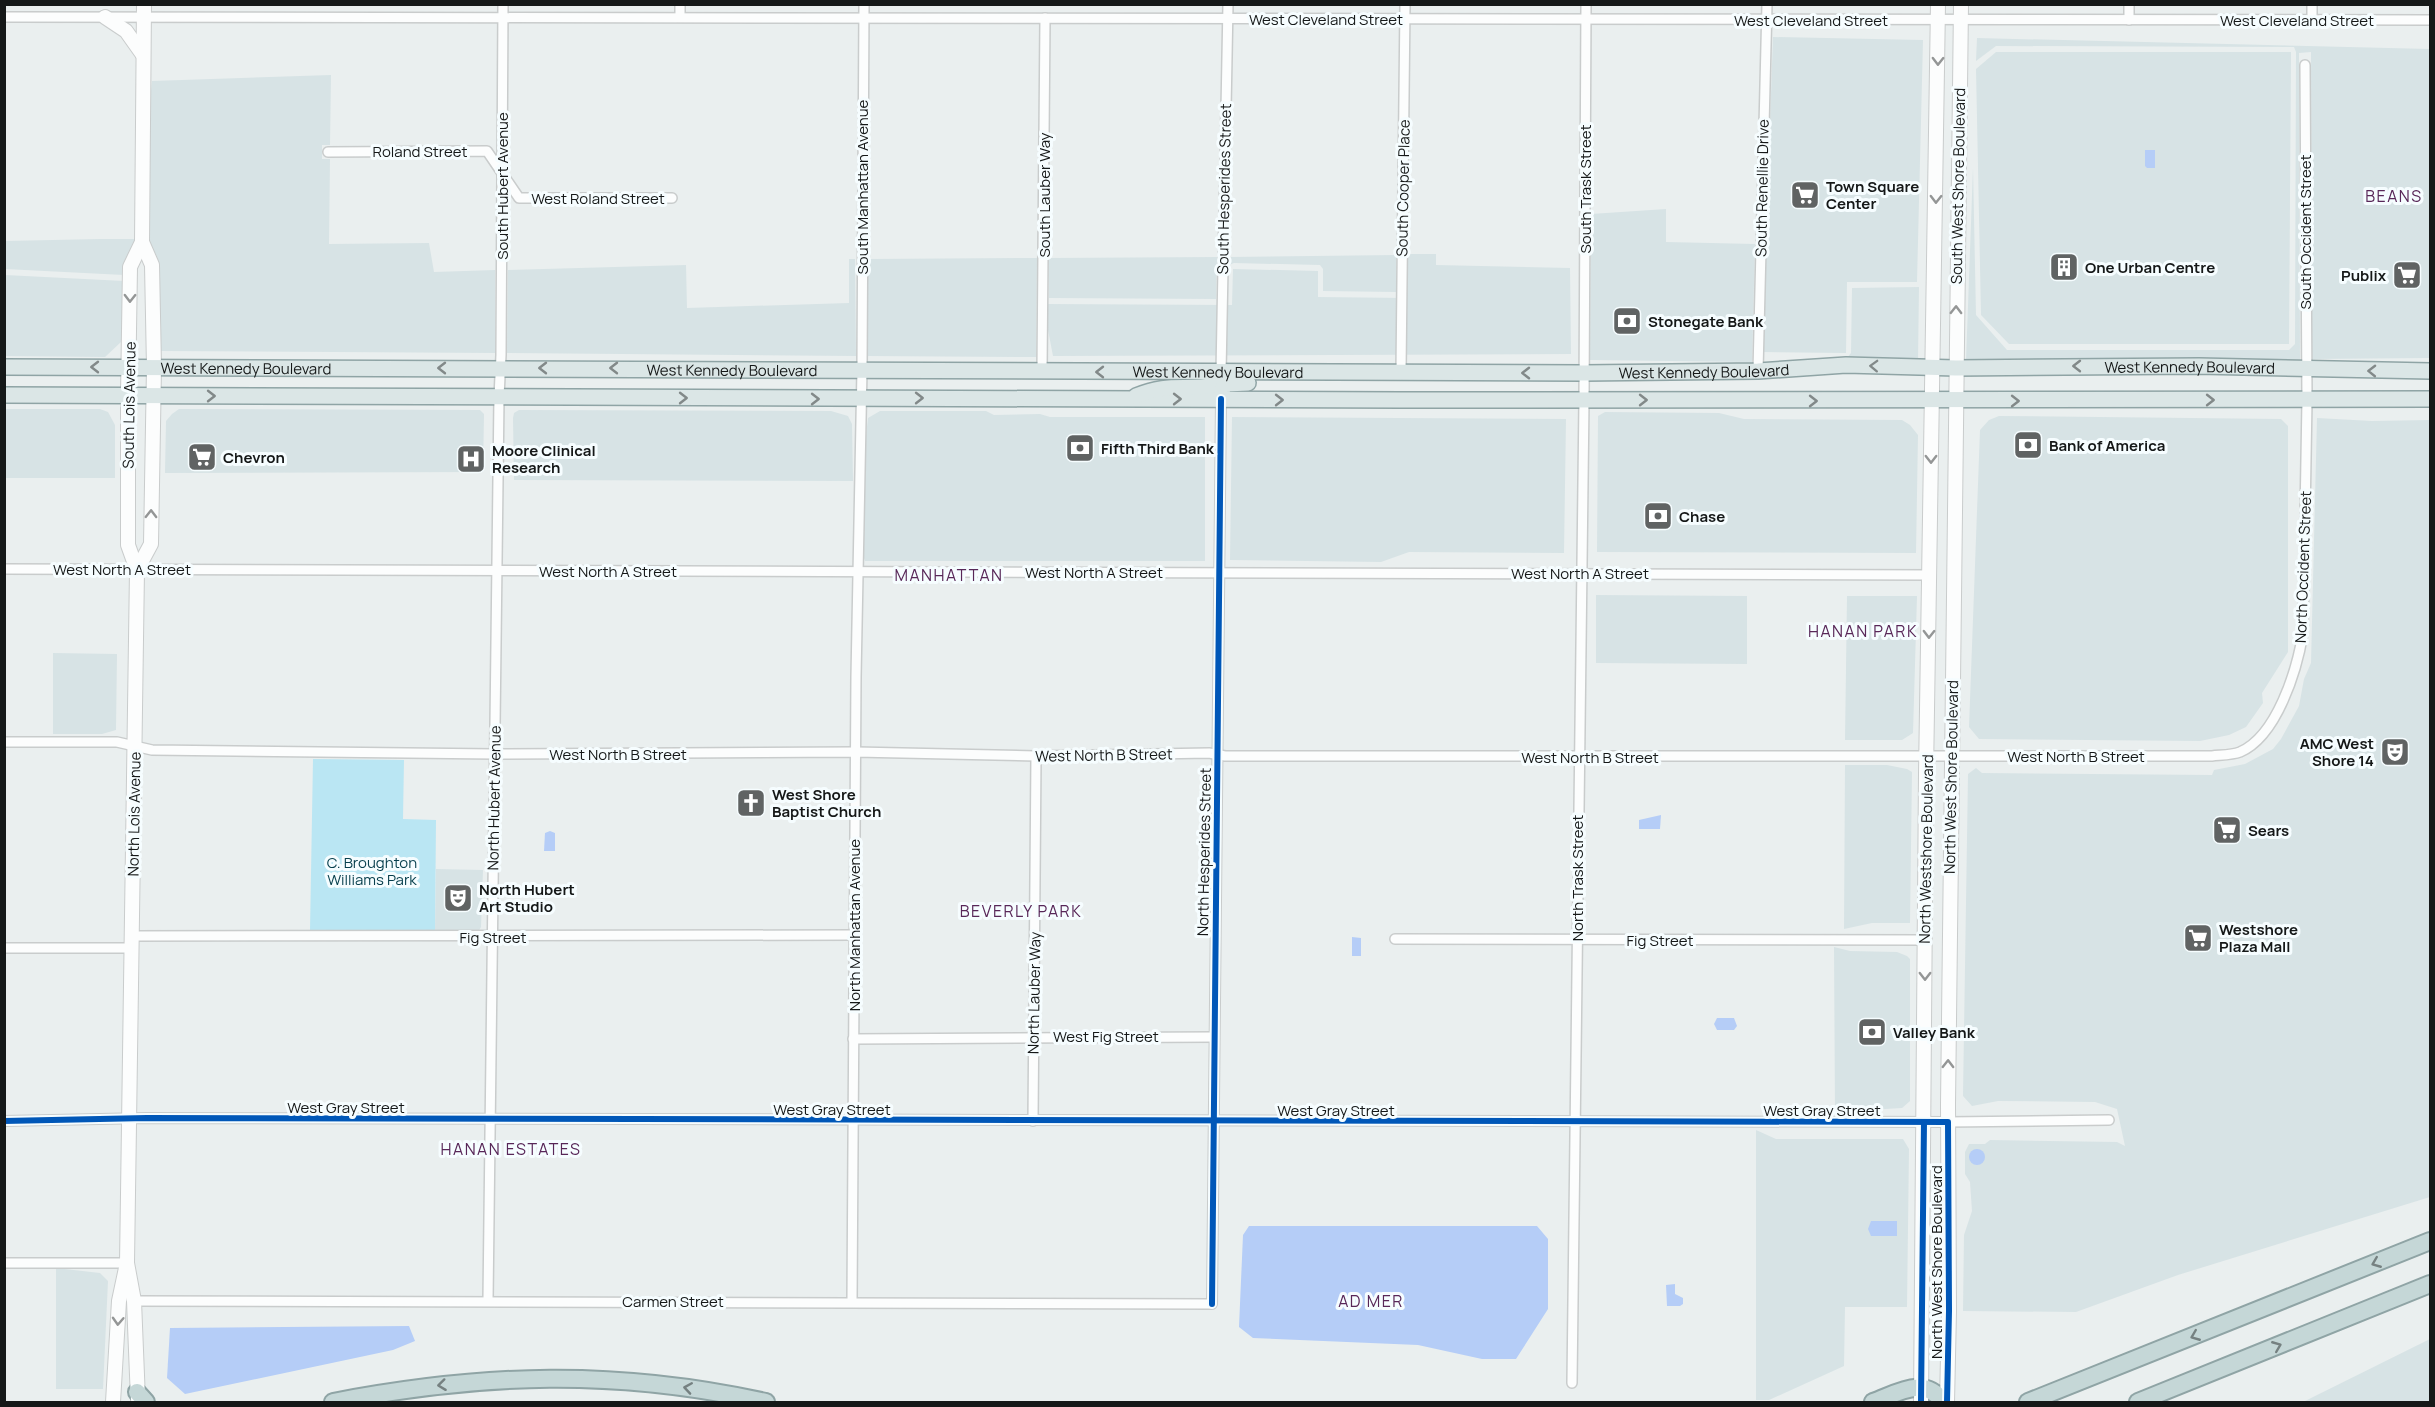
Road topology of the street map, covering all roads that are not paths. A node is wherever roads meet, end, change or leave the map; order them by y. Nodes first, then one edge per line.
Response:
1 (504, 4) edge
2 (680, 4) edge
3 (864, 4) edge
4 (1228, 4) edge
5 (1405, 4) edge
6 (1586, 4) edge
7 (1767, 4) edge
8 (1938, 4) edge
9 (1961, 4) edge
10 (2130, 4) edge
11 (2312, 4) edge
12 (144, 11) edge
13 (4, 17) edge
14 (105, 17) junction
15 (503, 17) junction
16 (680, 17) junction
17 (864, 18) junction
18 (1045, 18) junction
19 (1227, 18) junction
20 (1405, 20) junction
21 (1585, 20) junction
22 (1767, 20) junction
23 (1938, 20) junction
24 (1961, 20) junction
25 (2129, 20) junction
26 (2312, 20) junction
27 (2430, 20) edge
28 (144, 55) junction
29 (2305, 65) dead end
30 (328, 152) dead end
31 (502, 171) junction
32 (672, 198) dead end
33 (142, 242) junction
34 (4, 367) edge
35 (129, 367) junction
36 (154, 367) junction
37 (501, 368) junction
38 (1933, 368) junction
39 (1956, 368) junction
40 (862, 369) junction
41 (2306, 370) junction
42 (1042, 371) junction
43 (1758, 371) junction
44 (1329, 372) junction
45 (1401, 372) junction
46 (2430, 372) edge
47 (1221, 373) junction
48 (1584, 373) junction
49 (4, 395) edge
50 (128, 395) junction
51 (152, 395) junction
52 (499, 397) junction
53 (860, 399) junction
54 (1131, 399) junction
55 (1221, 399) junction
56 (2430, 399) edge
57 (1584, 400) junction
58 (1931, 400) junction
59 (2307, 400) junction
60 (1957, 401) junction
61 (4, 569) edge
62 (138, 570) junction
63 (497, 571) junction
64 (858, 572) junction
65 (1219, 572) junction
66 (1581, 573) junction
67 (1930, 575) junction
68 (4, 742) edge
69 (135, 746) junction
70 (856, 752) junction
71 (2240, 752) joint
72 (495, 754) junction
73 (1217, 754) junction
74 (1036, 756) junction
75 (1927, 756) junction
76 (1952, 756) junction
77 (1578, 757) junction
78 (854, 935) junction
79 (493, 937) junction
80 (1395, 939) dead end
81 (1577, 940) junction
82 (1925, 940) junction
83 (132, 942) junction
84 (4, 948) edge
85 (1033, 1036) junction
86 (1214, 1036) junction
87 (854, 1039) junction
88 (128, 1119) junction
89 (490, 1119) junction
90 (2109, 1120) dead end
91 (4, 1121) edge
92 (852, 1121) junction
93 (1033, 1121) junction
94 (1213, 1122) junction
95 (1575, 1122) junction
96 (1924, 1122) junction
97 (1948, 1122) junction
98 (2430, 1241) edge
99 (4, 1263) edge
100 (127, 1263) junction
101 (2430, 1284) edge
102 (488, 1300) junction
103 (134, 1301) junction
104 (852, 1302) junction
105 (1212, 1304) joint
106 (1572, 1383) dead end
107 (1922, 1394) edge
108 (140, 1399) edge
109 (113, 1402) edge
110 (333, 1402) edge
111 (766, 1402) edge
112 (1873, 1402) edge
113 (1945, 1402) edge
114 (2028, 1402) edge
115 (2138, 1402) edge

1 - 15 street, South Hubert Avenue
2 - 16 street
3 - 17 street, South Manhattan Avenue
4 - 19 street, South Hesperides Street
5 - 20 street, South Cooper Place
6 - 21 street, South Trask Street
7 - 22 street, South Renellie Drive
8 - 23 street, South West Shore Boulevard
9 - 24 street, South West Shore Boulevard
10 - 25 street
11 - 26 street
12 - 14 street, West Cleveland Street
12 - 15 street, West Cleveland Street
12 - 28 street, South Lois Avenue
13 - 14 street, West Cleveland Street
14 - 28 street
15 - 16 street, West Cleveland Street
15 - 31 street, South Hubert Avenue
16 - 17 street, West Cleveland Street
17 - 18 street, West Cleveland Street
17 - 40 street, South Manhattan Avenue
18 - 19 street, West Cleveland Street
18 - 42 street, South Lauber Way
19 - 20 street, West Cleveland Street
19 - 47 street, South Hesperides Street
20 - 21 street, West Cleveland Street
20 - 45 street, South Cooper Place
21 - 22 street, West Cleveland Street
21 - 48 street, South Trask Street
22 - 23 street, West Cleveland Street
22 - 43 street, South Renellie Drive
23 - 24 street, West Cleveland Street
23 -> 38 street, South West Shore Boulevard
24 - 25 street, West Cleveland Street
39 -> 24 street, South West Shore Boulevard
25 - 26 street, West Cleveland Street
26 - 27 street, West Cleveland Street
28 - 33 street, South Lois Avenue
29 - 41 street, South Occident Street
30 - 31 street, Roland Street
31 - 32 street, West Roland Street
31 - 37 street, South Hubert Avenue
33 -> 35 street, South Lois Avenue
33 - 36 street, South Lois Avenue
35 -> 34 main road, West Kennedy Boulevard
35 - 36 main road, West Kennedy Boulevard
35 - 50 street, South Lois Avenue
37 -> 36 main road, West Kennedy Boulevard
36 - 51 street, North Lois Avenue
40 -> 37 main road, West Kennedy Boulevard
37 - 52 street, North Hubert Avenue
38 - 39 main road, West Kennedy Boulevard
38 -> 43 main road, West Kennedy Boulevard
38 - 58 street
41 -> 39 main road, West Kennedy Boulevard
39 - 60 street, North West Shore Boulevard
40 - 42 main road, West Kennedy Boulevard
40 - 53 street, North Manhattan Avenue
46 -> 41 main road, West Kennedy Boulevard
41 - 59 street, South Occident Street
47 -> 42 main road, West Kennedy Boulevard
43 - 48 main road, West Kennedy Boulevard
44 - 45 main road, West Kennedy Boulevard
44 - 47 main road, West Kennedy Boulevard
44 - 55 main road
48 -> 45 main road, West Kennedy Boulevard
47 - 54 main road
48 - 57 street, North Trask Street
49 - 50 main road, West Kennedy Boulevard
50 - 51 main road, West Kennedy Boulevard
50 - 62 street, South Lois Avenue
51 -> 52 main road, West Kennedy Boulevard
62 -> 51 street, North Lois Avenue
52 -> 53 main road, West Kennedy Boulevard
52 - 63 street, North Hubert Avenue
53 -> 54 main road, West Kennedy Boulevard
53 - 64 street, North Manhattan Avenue
54 -> 55 main road, West Kennedy Boulevard
55 -> 57 main road, West Kennedy Boulevard
55 - 65 street, North Hesperides Street
56 - 59 main road, West Kennedy Boulevard
57 -> 58 main road, West Kennedy Boulevard
57 - 66 street, North Trask Street
58 - 60 main road, West Kennedy Boulevard
58 -> 67 street
60 -> 59 main road, West Kennedy Boulevard
59 - 71 street, North Occident Street
60 - 76 street, North West Shore Boulevard
61 - 62 street, West North A Street
62 - 63 street, West North A Street
62 - 69 street, North Lois Avenue
63 - 64 street, West North A Street
63 - 72 street, North Hubert Avenue
64 - 65 street, West North A Street
64 - 70 street, North Manhattan Avenue
65 - 66 street, West North A Street
65 - 73 street, North Hesperides Street
66 - 67 street, West North A Street
66 - 77 street, North Trask Street
67 -> 75 street, North Westshore Boulevard
68 - 69 street, West North B Street
69 - 72 street, West North B Street
69 - 83 street, North Lois Avenue
70 - 72 street, West North B Street
70 - 74 street, West North B Street
70 - 78 street, North Manhattan Avenue
71 - 76 street, West North B Street
72 - 79 street, North Hubert Avenue
73 - 74 street, West North B Street
73 - 77 street, West North B Street
73 - 86 street, North Hesperides Street
74 - 85 street, North Lauber Way
75 - 76 street, West North B Street
75 - 77 street, West North B Street
75 - 82 street, North Westshore Boulevard
97 -> 76 street, North West Shore Boulevard
77 - 81 street, North Trask Street
78 - 79 street, Fig Street
78 - 87 street, North Manhattan Avenue
79 - 83 street, Fig Street
79 - 89 street, North Hubert Avenue
80 - 81 street, Fig Street
81 - 82 street, Fig Street
81 - 95 street, North Trask Street
82 -> 96 street, North Westshore Boulevard
83 - 84 street, Fig Street
83 - 88 street, North Lois Avenue
85 - 86 street, West Fig Street
85 - 87 street, West Fig Street
85 - 93 street, North Lauber Way
86 - 94 street, North Hesperides Street
87 - 92 street, North Manhattan Avenue
88 - 89 street, West Gray Street
88 - 91 street, West Gray Street
88 - 100 street, North Lois Avenue
89 - 92 street, West Gray Street
89 - 102 street, North Hubert Avenue
90 - 97 street, West Gray Street
92 - 93 street, West Gray Street
92 - 104 street, North Manhattan Avenue
93 - 94 street, West Gray Street
94 - 95 street, West Gray Street
94 - 105 street, North Hesperides Street
95 - 96 street, West Gray Street
95 - 106 street, North Trask Street
96 - 97 street, West Gray Street
96 - 107 street, North West Shore Boulevard
97 - 113 street, North West Shore Boulevard
98 -> 114 highway
99 - 100 street
100 - 103 street, North Lois Avenue
100 -> 109 street, North Lois Avenue
115 -> 101 highway
102 - 103 street, Carmen Street
102 - 104 street, Carmen Street
103 - 108 street, North Lois Avenue
104 - 105 street, Carmen Street
107 - 112 highway
107 - 113 highway
111 -> 110 highway

